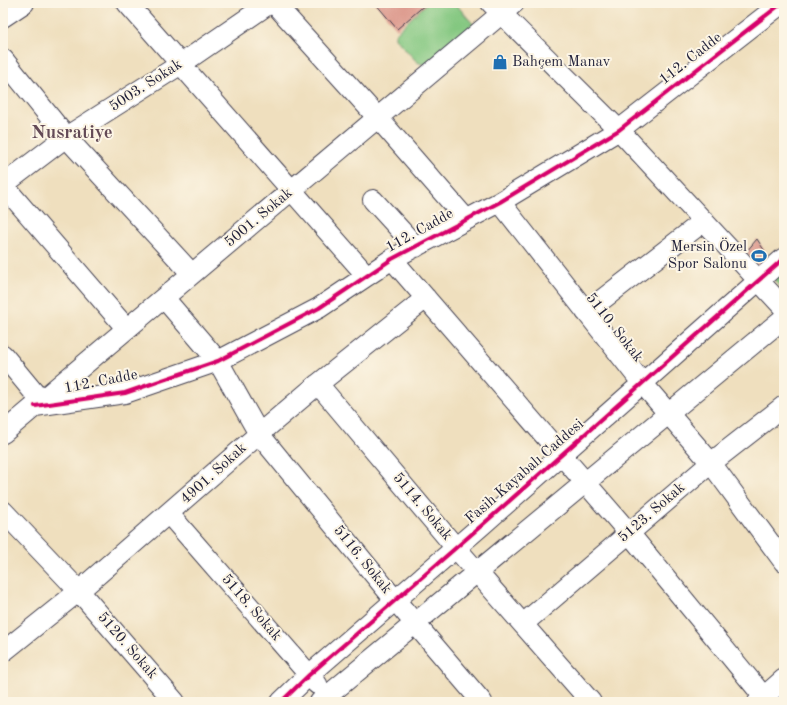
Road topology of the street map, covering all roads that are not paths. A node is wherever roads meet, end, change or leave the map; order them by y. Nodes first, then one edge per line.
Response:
1 (24, 3) edge
2 (127, 3) edge
3 (270, 3) edge
4 (274, 3) edge
5 (782, 3) edge
6 (502, 7) edge
7 (3, 17) edge
8 (3, 59) edge
9 (181, 64) junction
10 (378, 118) junction
11 (619, 130) junction
12 (66, 137) junction
13 (3, 185) edge
14 (291, 191) junction
15 (373, 200) dead end
16 (500, 202) junction
17 (466, 219) junction
18 (704, 221) junction
19 (416, 247) junction
20 (784, 258) edge
21 (392, 259) junction
22 (192, 274) junction
23 (367, 276) junction
24 (760, 281) junction
25 (164, 298) junction
26 (426, 298) junction
27 (784, 308) edge
28 (586, 312) junction
29 (784, 318) edge
30 (128, 329) junction
31 (3, 355) edge
32 (218, 362) junction
33 (318, 384) junction
34 (643, 384) junction
35 (38, 404) junction
36 (784, 406) edge
37 (668, 414) junction
38 (3, 433) edge
39 (259, 434) junction
40 (561, 455) junction
41 (711, 463) junction
42 (585, 483) junction
43 (3, 511) edge
44 (169, 514) junction
45 (629, 533) junction
46 (456, 548) junction
47 (784, 562) edge
48 (477, 572) junction
49 (79, 591) junction
50 (395, 600) junction
51 (415, 623) junction
52 (523, 624) junction
53 (3, 652) edge
54 (309, 675) junction
55 (784, 679) edge
56 (327, 700) edge
57 (763, 700) edge
58 (176, 702) edge
59 (280, 702) edge
60 (482, 702) edge
61 (591, 702) edge

1 - 7 street
2 - 9 street
3 - 9 street, 5003. Sokak
4 - 10 street
5 - 11 street, 112. Cadde
6 - 10 street, 5001. Sokak
6 - 11 street
8 - 12 street
9 - 12 street, 5003. Sokak
9 - 14 street
10 - 14 street, 5001. Sokak
10 - 17 street
11 - 16 street, 112. Cadde
11 - 18 street
12 - 13 street, 5003. Sokak
12 - 22 street
13 - 30 street
14 - 22 street, 5001. Sokak
14 - 23 street
15 - 19 street
16 - 17 street, 112. Cadde
16 - 28 street, 5110. Sokak
17 - 19 street, 112. Cadde
18 - 24 street
18 - 28 street
19 - 21 street, 112. Cadde
20 - 24 street, Fasih Kayabalı Caddesi
21 - 23 street, 112. Cadde
21 - 26 street
22 - 25 street, 5001. Sokak
23 - 32 street, 112. Cadde
24 - 27 street
24 - 34 street, Fasih Kayabalı Caddesi
25 - 30 street, 5001. Sokak
25 - 32 street, 5116. Sokak
26 - 33 street, 4901. Sokak
26 - 40 street
28 - 34 street, 5110. Sokak
29 - 37 street
30 - 35 street, 5001. Sokak
31 - 35 street
32 - 35 street, 112. Cadde
32 - 39 street, 5116. Sokak
33 - 39 street, 4901. Sokak
33 - 46 street, 5114. Sokak
34 - 37 street, 5110. Sokak
34 - 40 street, Fasih Kayabalı Caddesi
35 - 38 street, 5001. Sokak
36 - 41 street, 5123. Sokak
37 - 41 street, 5110. Sokak
37 - 42 street
39 - 44 street, 4901. Sokak
39 - 50 street, 5116. Sokak
40 - 42 street
40 - 46 street, Fasih Kayabalı Caddesi
41 - 45 street, 5123. Sokak
41 - 47 street, 5110. Sokak
42 - 45 street
42 - 48 street
43 - 49 street, 5120. Sokak
44 - 49 street, 4901. Sokak
44 - 54 street, 5118. Sokak
45 - 52 street, 5123. Sokak
45 - 57 street
46 - 48 street, 5114. Sokak
46 - 50 street, Fasih Kayabalı Caddesi
48 - 51 street
48 - 52 street, 5114. Sokak
49 - 53 street, 4901. Sokak
49 - 58 street, 5120. Sokak
50 - 51 street, 5116. Sokak
50 - 54 street, Fasih Kayabalı Caddesi
51 - 56 street
51 - 60 street, 5116. Sokak
52 - 61 street, 5114. Sokak
54 - 56 street, 5118. Sokak
54 - 59 street, Fasih Kayabalı Caddesi
55 - 57 street

